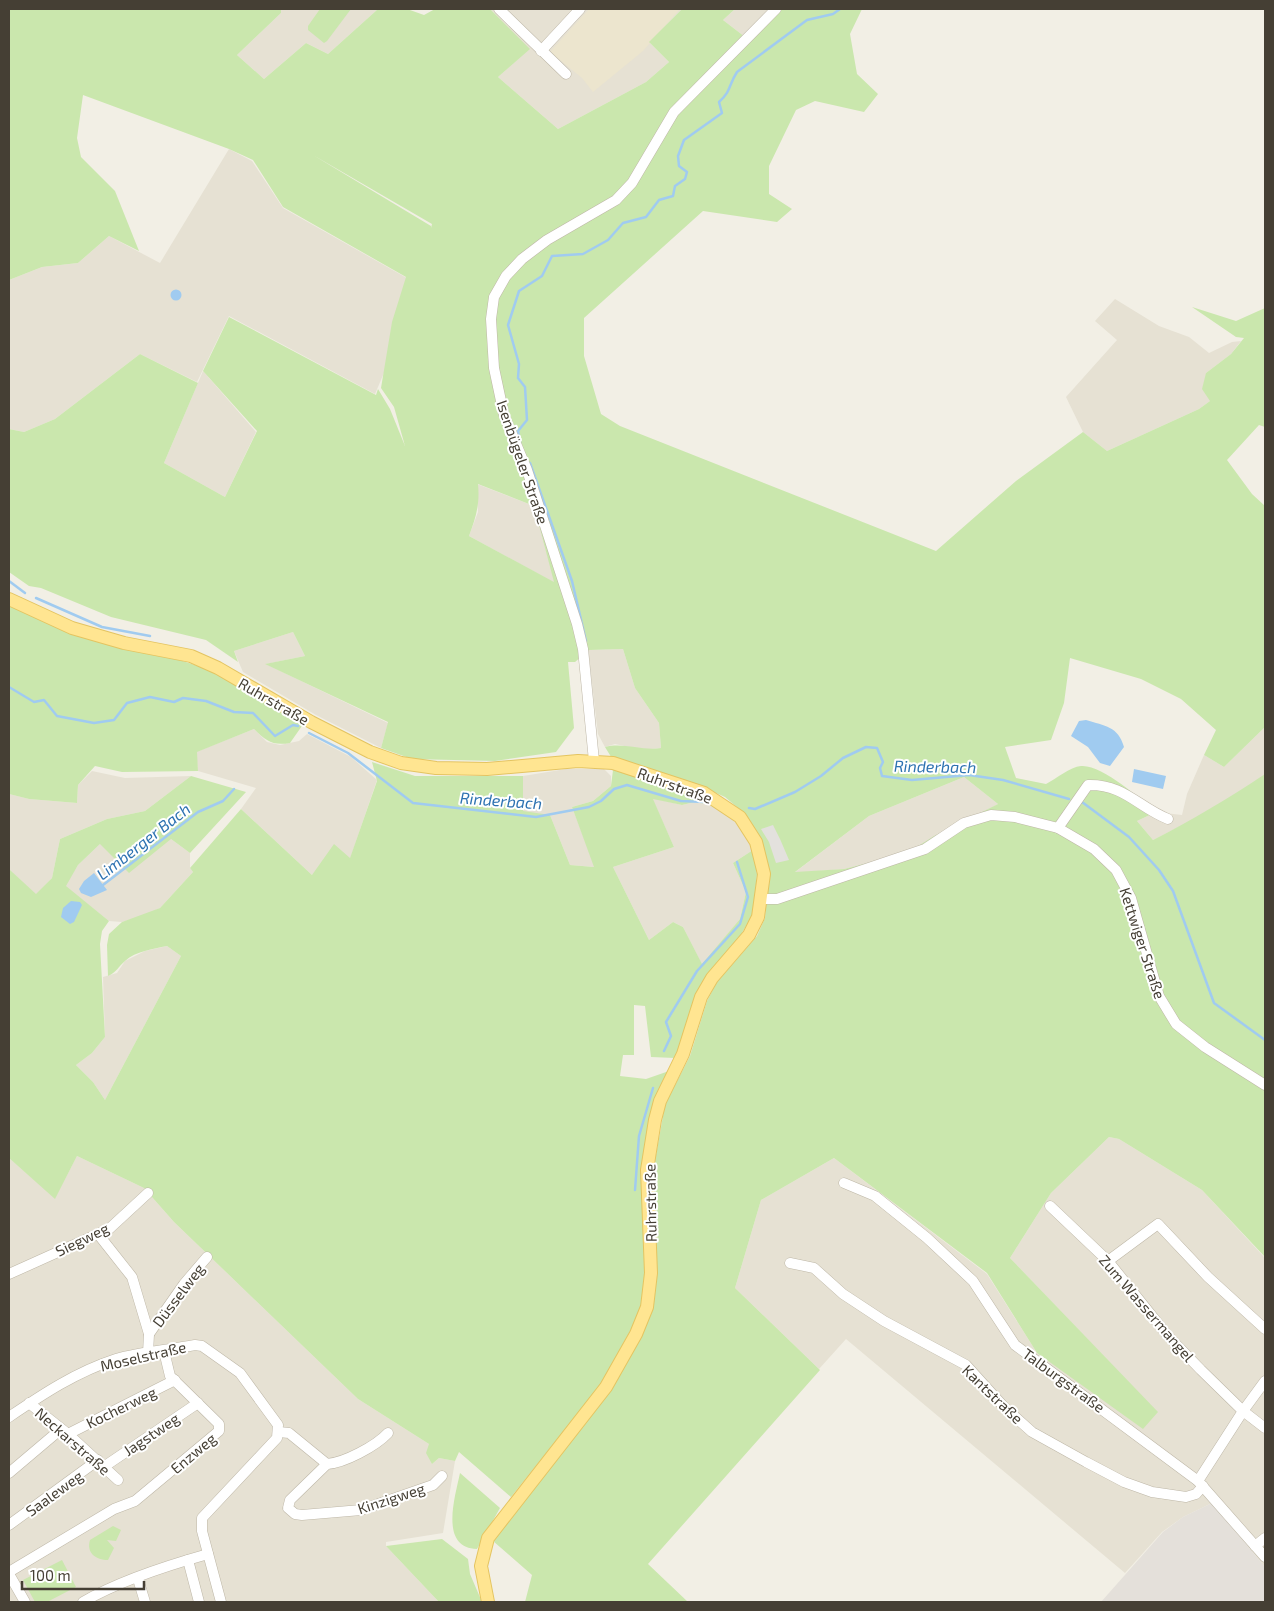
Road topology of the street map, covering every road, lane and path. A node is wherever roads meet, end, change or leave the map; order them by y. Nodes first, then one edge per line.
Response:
1 (499, 9) edge
2 (580, 9) edge
3 (776, 9) edge
4 (541, 51) junction
5 (566, 74) dead end
6 (9, 599) edge
7 (594, 761) junction
8 (1168, 819) dead end
9 (1058, 828) junction
10 (762, 899) junction
11 (1265, 1085) edge
12 (844, 1183) dead end
13 (148, 1193) dead end
14 (1050, 1206) dead end
15 (98, 1234) junction
16 (207, 1257) dead end
17 (1108, 1261) junction
18 (790, 1263) dead end
19 (9, 1274) edge
20 (1265, 1329) edge
21 (148, 1334) junction
22 (164, 1351) junction
23 (148, 1353) junction
24 (175, 1380) junction
25 (1265, 1381) edge
26 (29, 1403) junction
27 (198, 1403) junction
28 (1243, 1411) junction
29 (9, 1416) edge
30 (1265, 1428) edge
31 (65, 1431) junction
32 (279, 1432) junction
33 (388, 1433) dead end
34 (102, 1463) junction
35 (327, 1464) junction
36 (9, 1473) edge
37 (442, 1476) dead end
38 (118, 1480) dead end
39 (1201, 1484) junction
40 (9, 1525) edge
41 (1265, 1538) edge
42 (1256, 1546) junction
43 (208, 1554) junction
44 (1265, 1557) edge
45 (188, 1560) junction
46 (9, 1573) edge
47 (138, 1578) junction
48 (25, 1602) edge
49 (83, 1602) edge
50 (145, 1602) edge
51 (199, 1602) edge
52 (221, 1602) edge
53 (488, 1602) edge

1 - 4 street
2 - 4 street
3 - 7 street, Isenbügeler Straße
4 - 5 street
6 - 7 main road, Ruhrstraße
7 - 10 main road, Ruhrstraße
8 - 9 street
9 - 10 street, Kettwiger Straße
9 - 11 street, Kettwiger Straße
10 - 53 main road, Ruhrstraße
12 - 39 street, Talburgstraße
13 - 15 street, Siegweg
14 - 17 street, Zum Wassermangel
15 - 19 street, Siegweg
15 - 21 street
16 - 21 street, Düsselweg
17 - 20 street
17 - 28 street, Zum Wassermangel
18 - 39 street, Kantstraße
21 - 23 street
22 - 23 street, Moselstraße
22 - 24 street, Enzweg
22 - 32 street, Moselstraße
23 - 26 street, Moselstraße
24 - 27 street, Enzweg
24 - 31 street, Kocherweg
25 - 28 street
26 - 29 street, Moselstraße
26 - 31 street, Neckarstraße
27 - 34 street, Jagstweg
27 - 46 street, Enzweg
28 - 30 street, Zum Wassermangel
28 - 39 street
31 - 34 street, Neckarstraße
31 - 36 street, Kocherweg
32 - 35 street
32 - 43 street
33 - 35 street, Kinzigweg
34 - 38 street, Neckarstraße
34 - 40 street, Saaleweg
35 - 37 street, Kinzigweg
39 - 42 street, Talburgstraße
41 - 42 street
42 - 44 street, Talburgstraße
43 - 45 street
43 - 52 street
45 - 47 street
45 - 51 street
46 - 48 street
47 - 49 street
47 - 50 street

